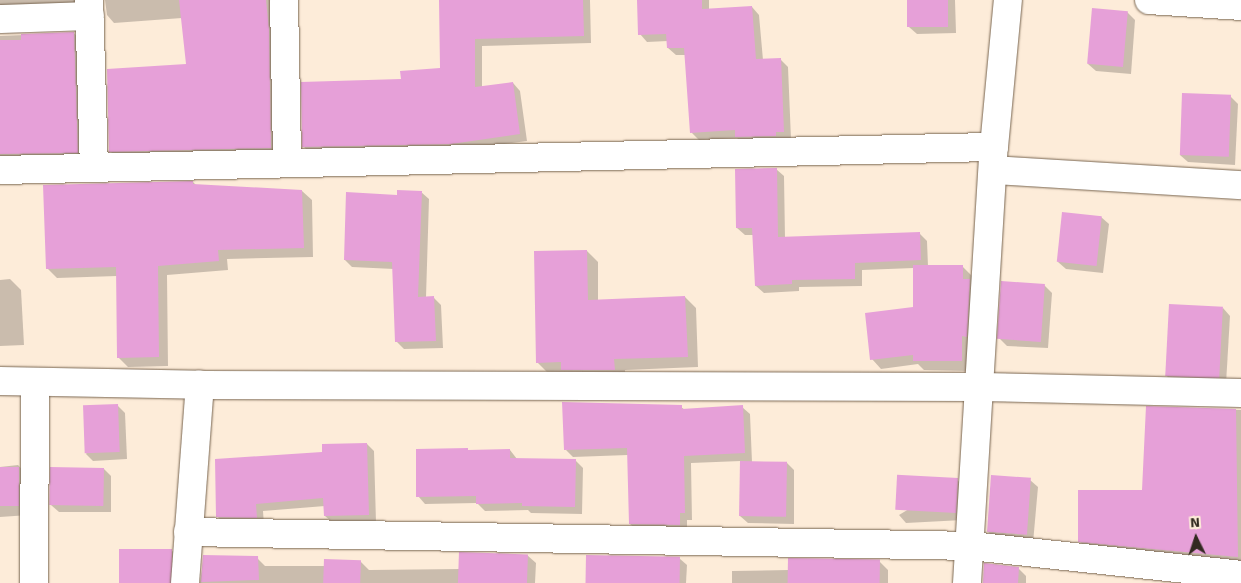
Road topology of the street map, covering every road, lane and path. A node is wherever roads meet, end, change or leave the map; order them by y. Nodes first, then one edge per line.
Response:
1 (284, 0) edge
2 (1008, 0) edge
3 (1150, 0) edge
4 (1241, 6) edge
5 (90, 8) edge
6 (0, 19) edge
7 (994, 158) junction
8 (287, 163) junction
9 (94, 168) junction
10 (0, 170) edge
11 (1241, 184) edge
12 (0, 381) edge
13 (35, 382) junction
14 (200, 385) junction
15 (980, 387) junction
16 (1241, 393) edge
17 (188, 532) junction
18 (971, 546) junction
19 (1241, 575) edge
20 (34, 583) edge
21 (185, 583) edge
22 (967, 583) edge

1 - 8 street
2 - 7 street
3 - 4 street
5 - 6 street
5 - 9 street
7 - 8 street
7 - 11 street
7 - 15 street
8 - 9 street
9 - 10 street
12 - 13 street
13 - 14 street
13 - 20 street
14 - 15 street
14 - 17 street
15 - 16 street
15 - 18 street
17 - 18 street
17 - 21 street
18 - 19 street
18 - 22 street

